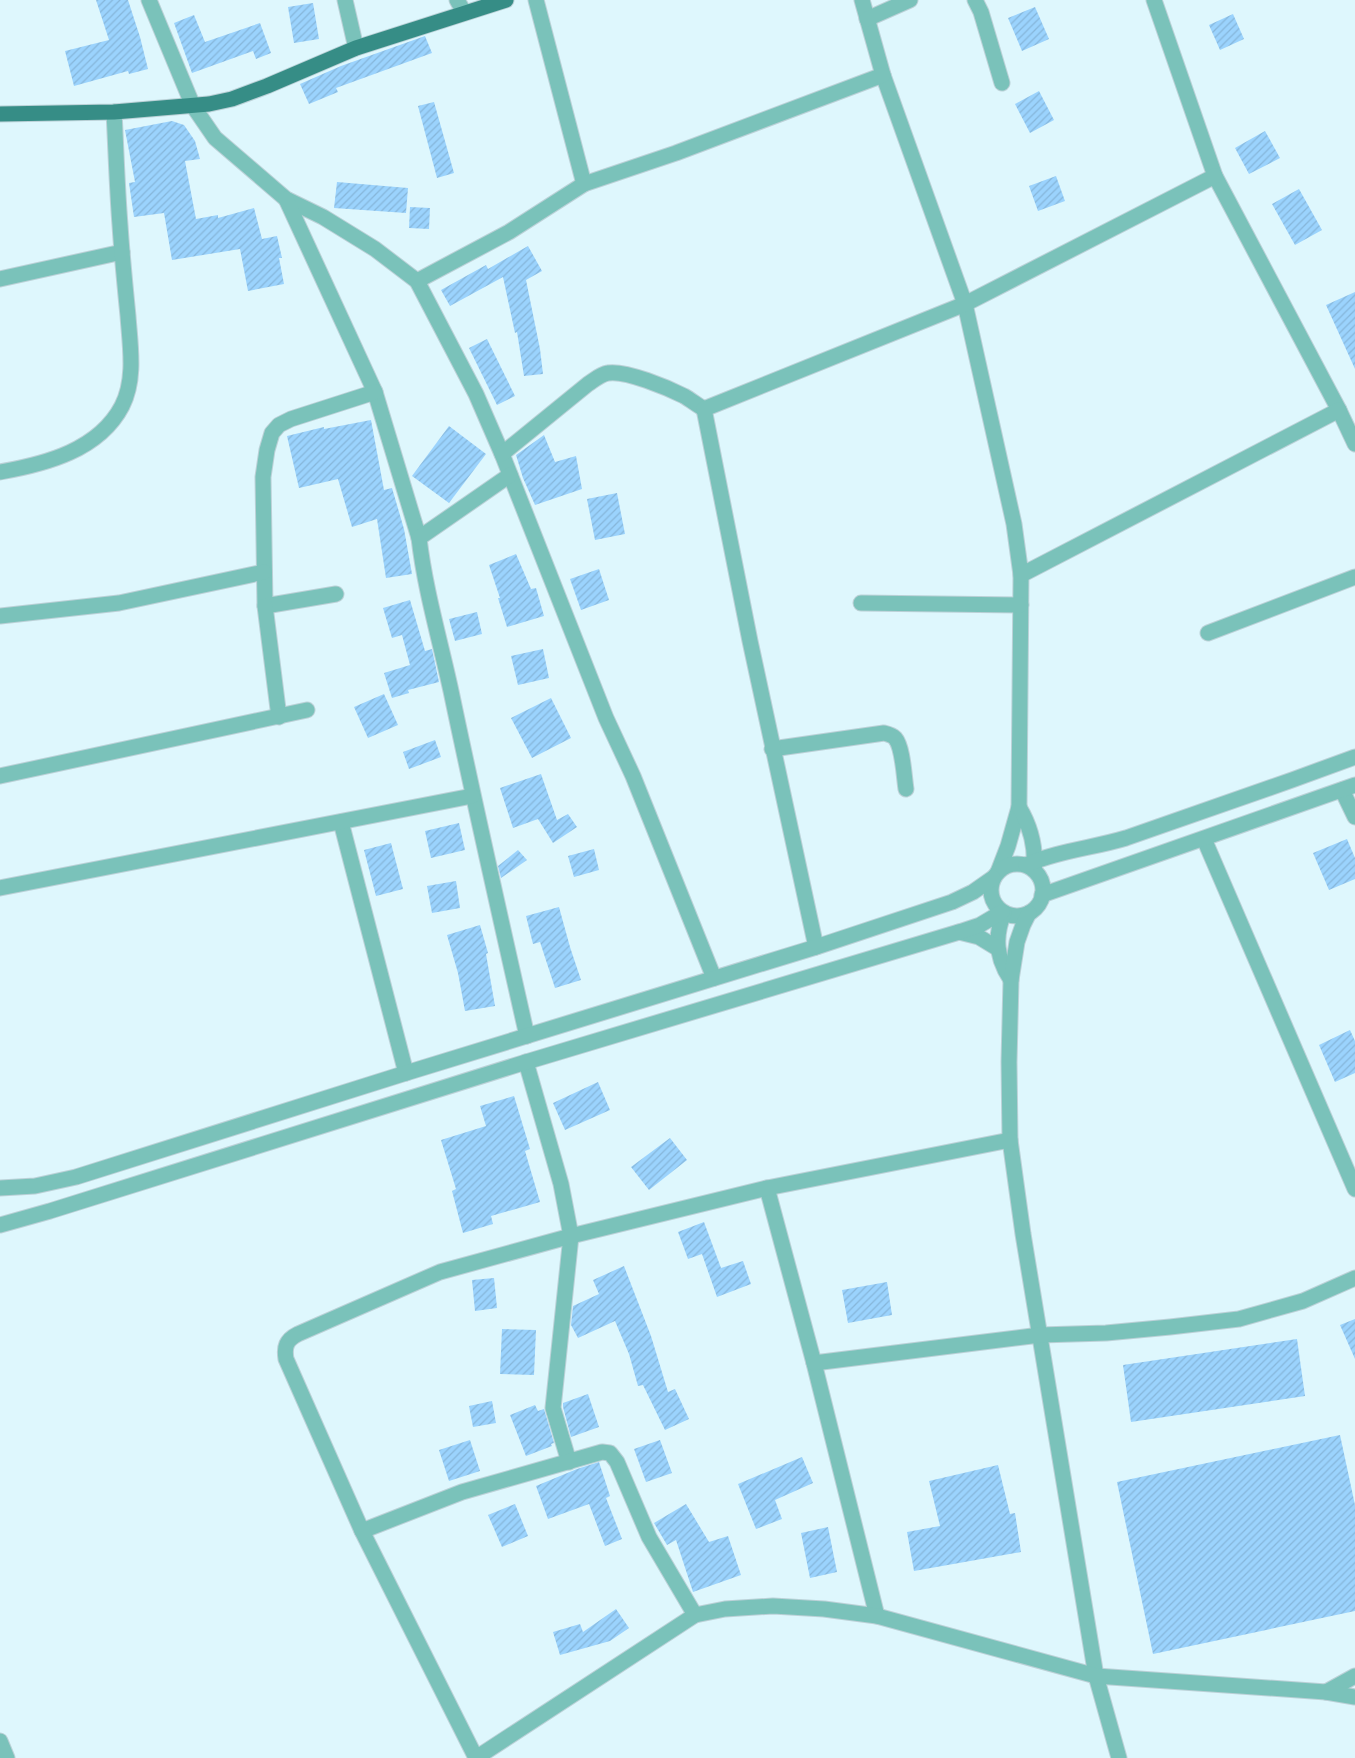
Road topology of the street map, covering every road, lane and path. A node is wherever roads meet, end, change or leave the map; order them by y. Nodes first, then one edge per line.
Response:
1 (149, 0) edge
2 (345, 0) edge
3 (506, 0) edge
4 (536, 0) edge
5 (862, 0) edge
6 (910, 0) edge
7 (975, 0) edge
8 (1154, 0) edge
9 (460, 6) edge
10 (867, 19) junction
11 (356, 48) junction
12 (883, 74) junction
13 (1002, 83) dead end
14 (193, 106) junction
15 (114, 112) junction
16 (0, 114) edge
17 (1215, 176) junction
18 (584, 184) junction
19 (286, 199) junction
20 (122, 252) junction
21 (0, 279) edge
22 (417, 281) junction
23 (965, 304) junction
24 (375, 392) junction
25 (704, 409) junction
26 (1339, 410) junction
27 (1355, 444) edge
28 (502, 454) junction
29 (0, 472) edge
30 (510, 475) junction
31 (419, 538) junction
32 (264, 572) junction
33 (1021, 575) junction
34 (1355, 576) edge
35 (336, 594) dead end
36 (861, 603) dead end
37 (265, 606) junction
38 (1021, 606) junction
39 (0, 616) edge
40 (1208, 633) dead end
41 (307, 710) dead end
42 (279, 717) junction
43 (772, 749) junction
44 (1355, 757) edge
45 (0, 776) edge
46 (1349, 787) edge
47 (906, 789) dead end
48 (472, 796) junction
49 (1019, 807) junction
50 (1355, 817) edge
51 (341, 822) junction
52 (1204, 840) junction
53 (1031, 865) junction
54 (995, 875) junction
55 (0, 888) edge
56 (1042, 895) junction
57 (1003, 913) junction
58 (1029, 913) junction
59 (959, 932) junction
60 (816, 947) junction
61 (997, 948) junction
62 (714, 978) junction
63 (1011, 980) junction
64 (527, 1036) junction
65 (526, 1062) junction
66 (406, 1073) junction
67 (1010, 1140) junction
68 (0, 1188) edge
69 (767, 1188) junction
70 (1355, 1188) edge
71 (0, 1225) edge
72 (571, 1236) junction
73 (1355, 1278) edge
74 (1040, 1335) junction
75 (814, 1363) junction
76 (569, 1462) junction
77 (362, 1531) junction
78 (695, 1615) junction
79 (877, 1616) junction
80 (1096, 1676) junction
81 (1355, 1676) edge
82 (1326, 1692) junction
83 (1355, 1697) edge
84 (0, 1741) edge
85 (7, 1758) edge
86 (476, 1758) edge
87 (1119, 1758) edge

1 - 14 street
2 - 11 street
3 - 9 main road
4 - 18 street
5 - 10 street
6 - 10 street
7 - 13 street
8 - 17 street
9 - 11 main road
10 - 12 street
11 - 14 main road
12 - 18 street
12 - 23 street
14 - 15 main road
14 - 19 street
15 - 16 main road
15 - 20 street
17 - 23 street
17 - 26 street
18 - 22 street
19 - 22 street
19 - 24 street
20 - 21 street
20 - 29 street
22 - 28 street
23 - 25 street
23 - 33 street
24 - 31 street
24 - 32 street
25 - 28 street
25 - 43 street
26 - 27 street
26 - 33 street
28 - 30 street
30 - 31 street
30 - 62 street
31 - 48 street
32 - 37 street
32 - 39 street
33 - 38 street
34 - 40 street
35 - 37 street
36 - 38 street
37 - 42 street
38 - 49 street
41 - 42 street
42 - 45 street
43 - 47 street
43 - 60 street
44 - 53 street
46 - 50 street
46 - 52 street
48 - 51 street
48 - 64 street
49 - 53 street
49 - 54 street
51 - 55 street
51 - 66 street
52 - 56 street
52 - 70 street
53 - 54 street
53 - 56 street
54 - 57 street
54 - 60 street
56 - 58 street
57 - 58 street
57 - 59 street
57 - 61 street
58 - 63 street
59 - 61 street
59 - 65 street
60 - 62 street
61 - 63 street
62 - 64 street
63 - 67 street
64 - 66 street
65 - 71 street
65 - 72 street
66 - 68 street
67 - 69 street
67 - 74 street
69 - 72 street
69 - 75 street
72 - 76 street
72 - 77 street
73 - 74 street
74 - 75 street
74 - 80 street
75 - 79 street
76 - 77 street
76 - 78 street
77 - 86 street
78 - 79 street
78 - 86 street
79 - 80 street
80 - 82 street
80 - 87 street
81 - 82 street
82 - 83 street
84 - 85 street

